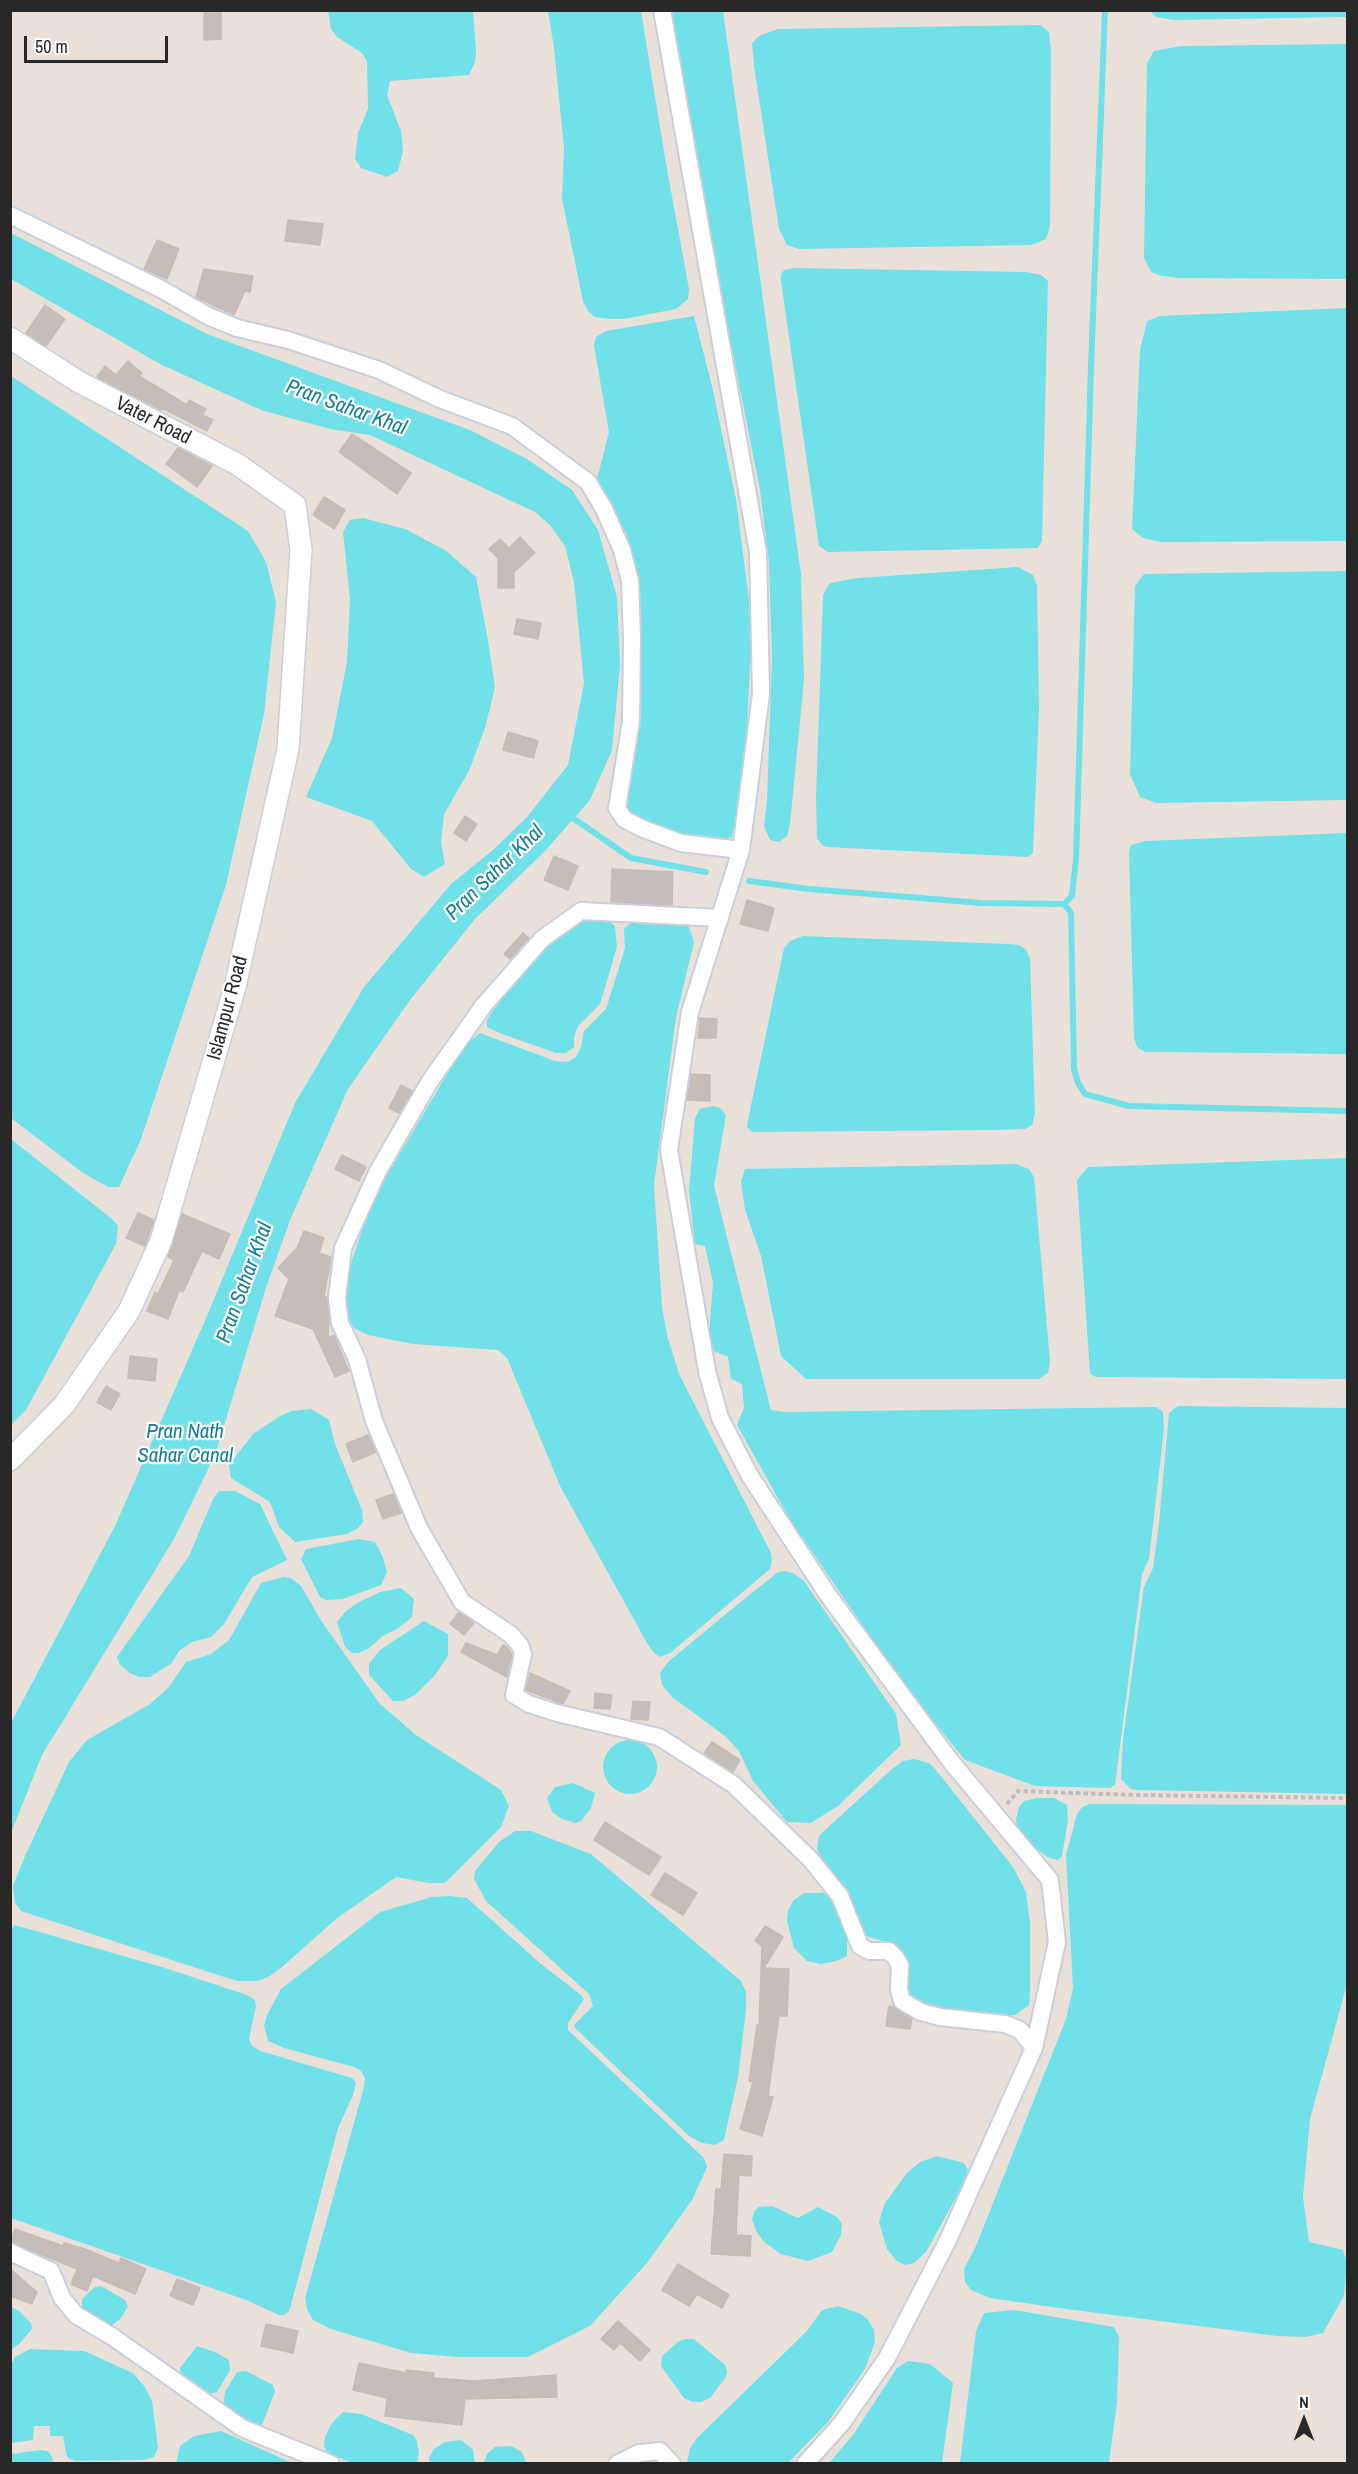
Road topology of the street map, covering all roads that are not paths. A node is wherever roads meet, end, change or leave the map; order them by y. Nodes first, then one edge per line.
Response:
1 (663, 10) edge
2 (10, 215) edge
3 (10, 338) edge
4 (295, 505) joint
5 (741, 850) junction
6 (720, 918) junction
7 (10, 1460) edge
8 (1035, 2048) junction
9 (10, 2252) edge
10 (331, 2463) edge
11 (617, 2463) edge
12 (672, 2463) edge
13 (805, 2463) edge

1 - 5 street
2 - 5 street
3 - 4 street, Vater Road
4 - 7 street, Islampur Road
5 - 6 street
6 - 8 street
6 - 8 street
8 - 13 street
9 - 10 street
11 - 12 street

